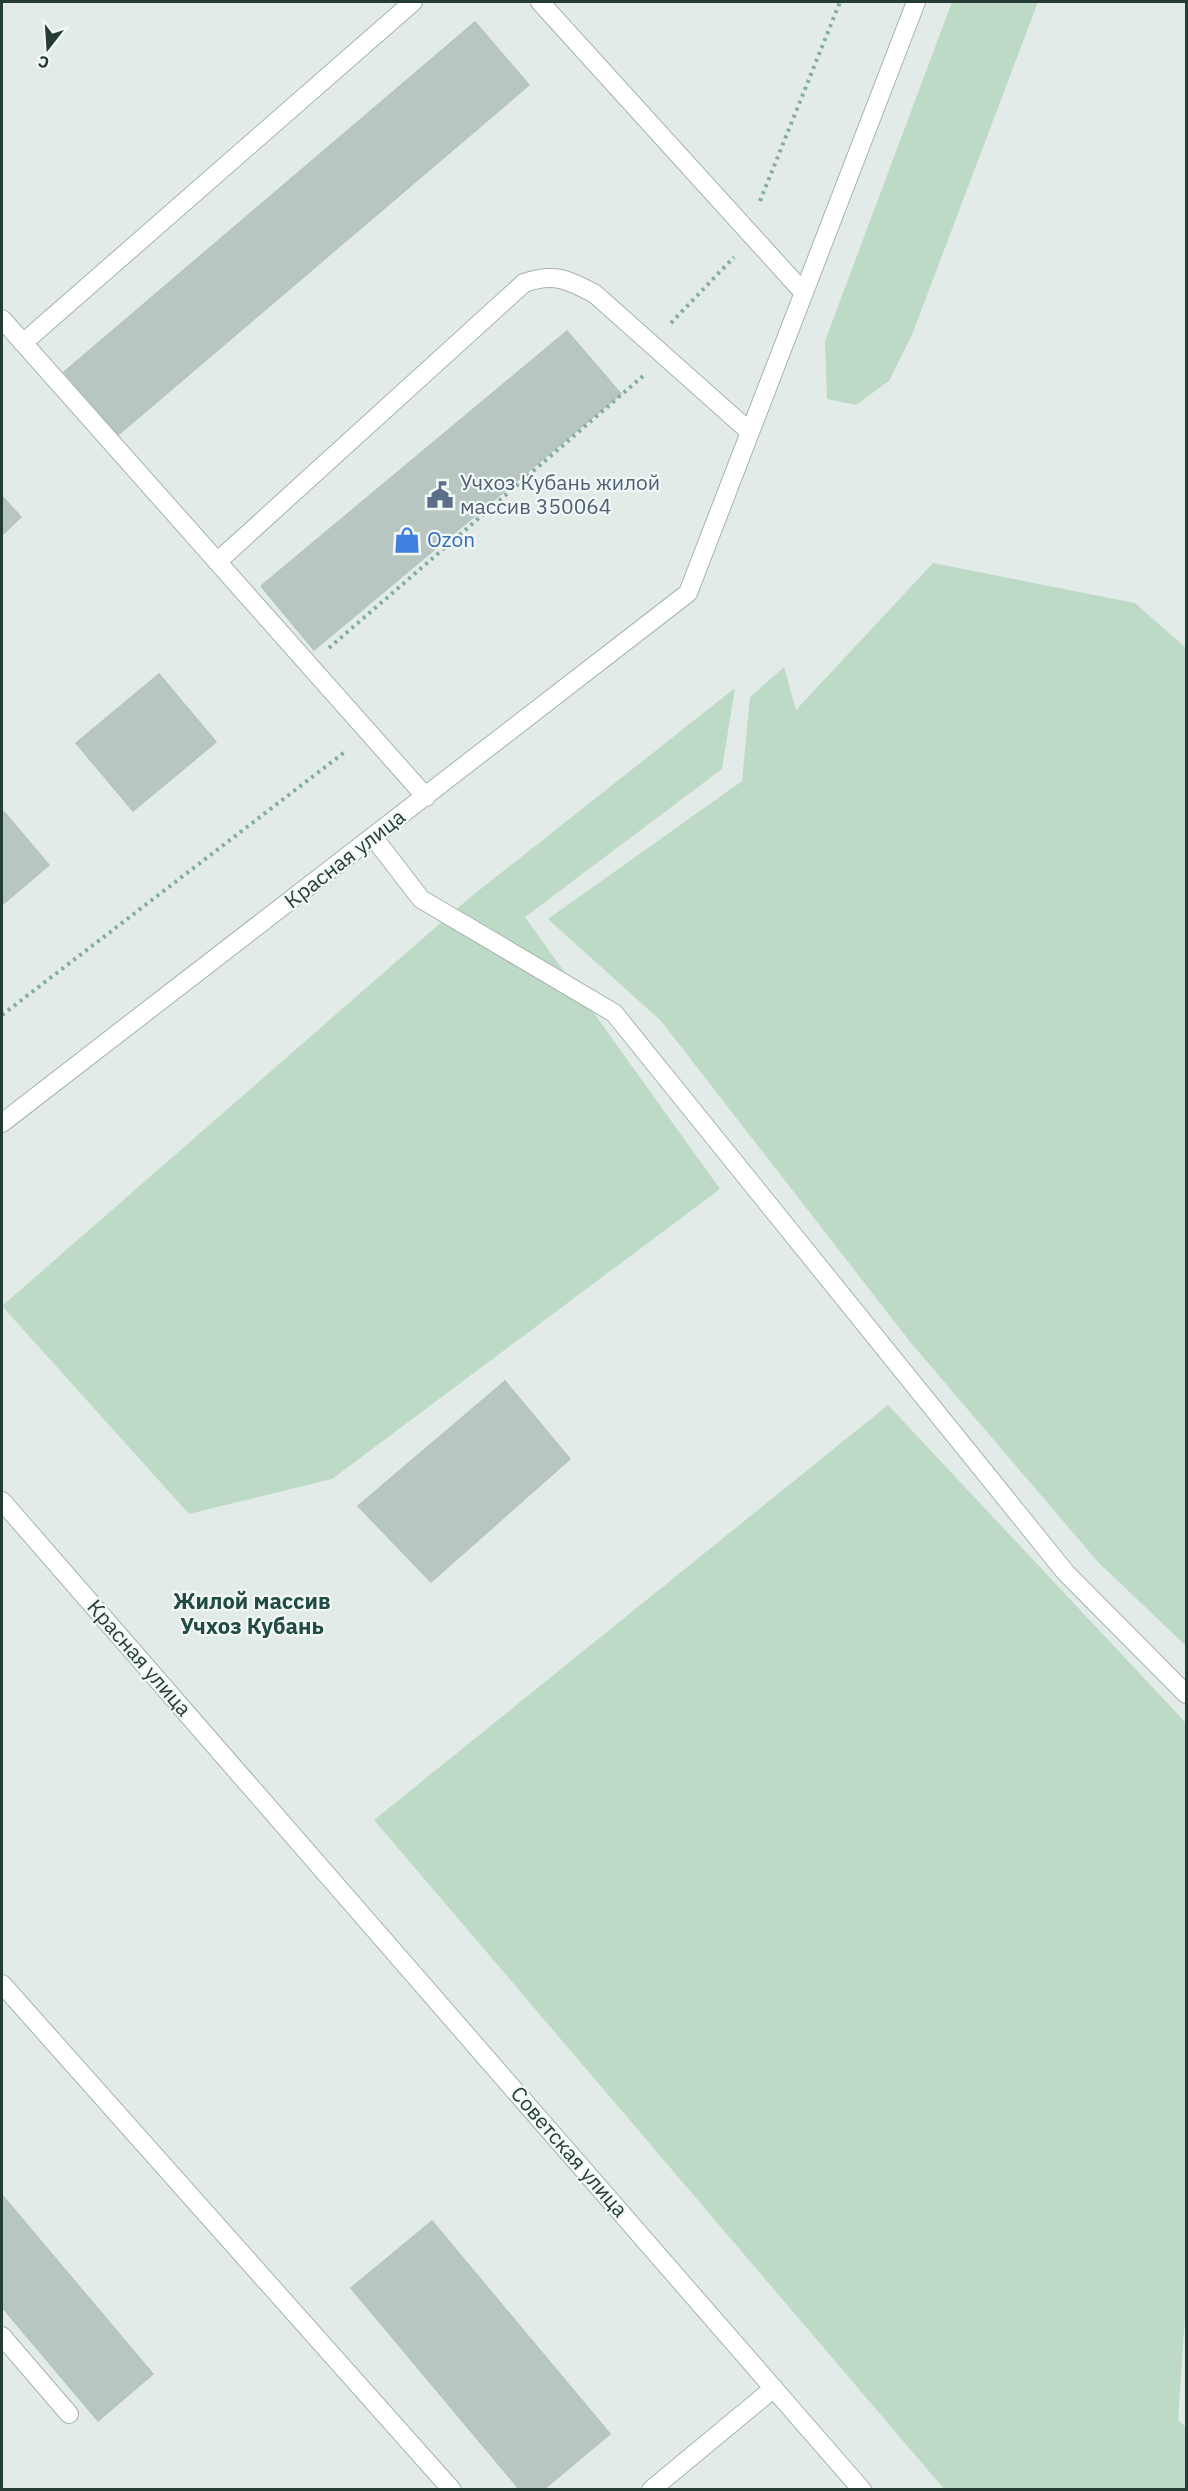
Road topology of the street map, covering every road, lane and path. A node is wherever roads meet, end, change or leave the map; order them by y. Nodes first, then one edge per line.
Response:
1 (413, 2) edge
2 (540, 2) edge
3 (840, 2) edge
4 (916, 2) edge
5 (747, 233) junction
6 (804, 293) junction
7 (2, 319) edge
8 (23, 343) junction
9 (652, 344) junction
10 (750, 432) junction
11 (217, 562) junction
12 (309, 666) junction
13 (353, 746) dead end
14 (426, 796) junction
15 (374, 838) junction
16 (2, 1015) edge
17 (2, 1123) edge
18 (2, 1501) edge
19 (1186, 1694) edge
20 (276, 1816) joint
21 (2, 1984) edge
22 (2, 2336) edge
23 (774, 2388) junction
24 (69, 2414) dead end
25 (452, 2490) edge
26 (651, 2490) edge
27 (862, 2490) edge

1 - 8 street
2 - 5 street
3 - 5 path
4 - 6 street
5 - 6 street
5 - 9 path
6 - 10 street
7 - 8 street
8 - 11 street
9 - 10 street
9 - 11 street
9 - 12 path
10 - 14 street, Красная улица
11 - 12 street
12 - 14 street
13 - 16 path
14 - 15 street, Красная улица
15 - 17 street, Красная улица
15 - 19 street
18 - 20 street, Красная улица
20 - 23 street, Советская улица
21 - 25 street
22 - 24 street
23 - 26 street
23 - 27 street, Советская улица

